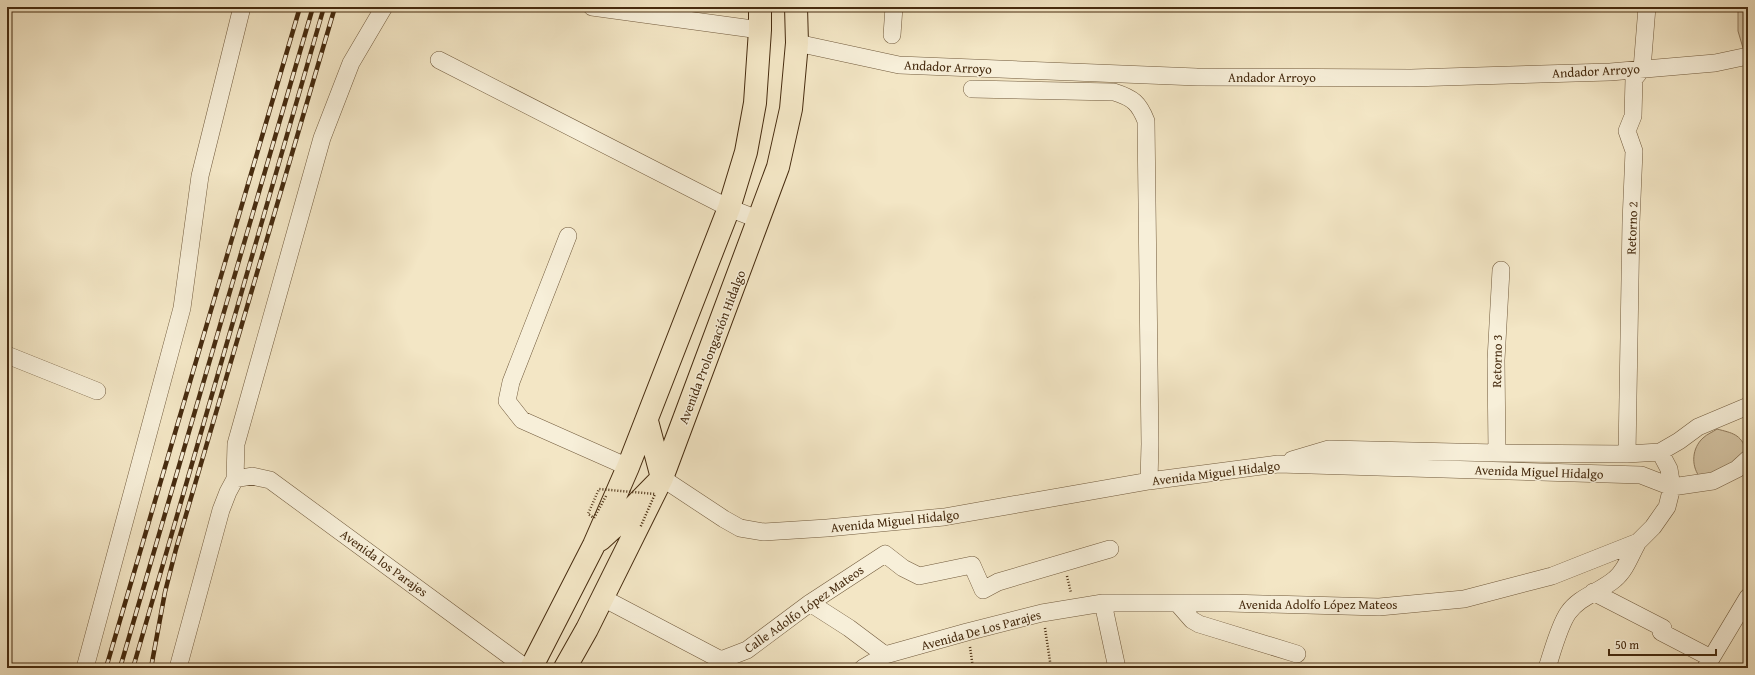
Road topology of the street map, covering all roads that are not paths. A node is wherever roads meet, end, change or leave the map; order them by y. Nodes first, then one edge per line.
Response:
1 (242, 7) edge
2 (384, 7) edge
3 (592, 7) edge
4 (760, 7) edge
5 (796, 7) edge
6 (894, 7) edge
7 (1647, 7) edge
8 (760, 30) junction
9 (892, 35) dead end
10 (797, 43) junction
11 (1748, 56) edge
12 (439, 60) dead end
13 (1642, 69) junction
14 (972, 89) dead end
15 (729, 208) junction
16 (760, 220) junction
17 (568, 236) dead end
18 (1501, 270) dead end
19 (7, 355) edge
20 (97, 391) dead end
21 (1748, 406) edge
22 (647, 421) junction
23 (1660, 452) junction
24 (1497, 453) junction
25 (1627, 454) junction
26 (1748, 458) edge
27 (1278, 464) junction
28 (628, 467) junction
29 (662, 478) junction
30 (235, 479) junction
31 (1149, 481) junction
32 (1672, 487) junction
33 (1638, 542) junction
34 (594, 545) junction
35 (1110, 549) dead end
36 (1593, 592) junction
37 (1748, 597) edge
38 (603, 598) junction
39 (810, 603) junction
40 (1103, 603) junction
41 (1178, 604) junction
42 (1297, 654) dead end
43 (886, 655) junction
44 (1708, 663) edge
45 (85, 668) edge
46 (178, 668) edge
47 (526, 668) edge
48 (531, 668) edge
49 (565, 668) edge
50 (863, 668) edge
51 (1117, 668) edge
52 (1547, 668) edge

1 - 45 street
2 - 30 street
3 - 8 street
4 - 8 highway
5 - 10 highway, Avenida Prolongación Hidalgo
6 - 9 street
7 - 13 street, Retorno 2
8 - 15 highway
10 - 13 street, Andador Arroyo
10 - 16 highway, Avenida Prolongación Hidalgo
11 - 13 street, Andador Arroyo
12 - 15 street
13 - 25 street, Retorno 2
14 - 31 street
15 - 16 street
15 - 22 highway
16 - 29 highway, Avenida Prolongación Hidalgo
17 - 28 street
18 - 24 street, Retorno 3
19 - 20 street
21 - 23 street
22 - 28 highway
22 - 29 highway
23 - 25 street
23 - 32 street
24 - 25 street
24 - 27 street
26 - 32 street
27 - 31 street, Avenida Miguel Hidalgo
27 - 32 street, Avenida Miguel Hidalgo
28 - 34 highway
29 - 31 street, Avenida Miguel Hidalgo
29 - 34 highway
29 - 38 highway, Avenida Prolongación Hidalgo
30 - 46 street
30 - 47 street, Avenida los Parajes
32 - 33 street, Avenida Adolfo López Mateos
33 - 36 street
33 - 41 street, Avenida Adolfo López Mateos
34 - 48 highway
35 - 39 street, Calle Adolfo López Mateos
36 - 44 street
36 - 52 street
37 - 44 street
38 - 39 street, Calle Adolfo López Mateos
38 - 49 highway, Avenida Prolongación Hidalgo
39 - 43 street
40 - 41 street, Avenida Adolfo López Mateos
40 - 43 street, Avenida De Los Parajes
40 - 51 street
41 - 42 street
43 - 50 street, Avenida De Los Parajes

